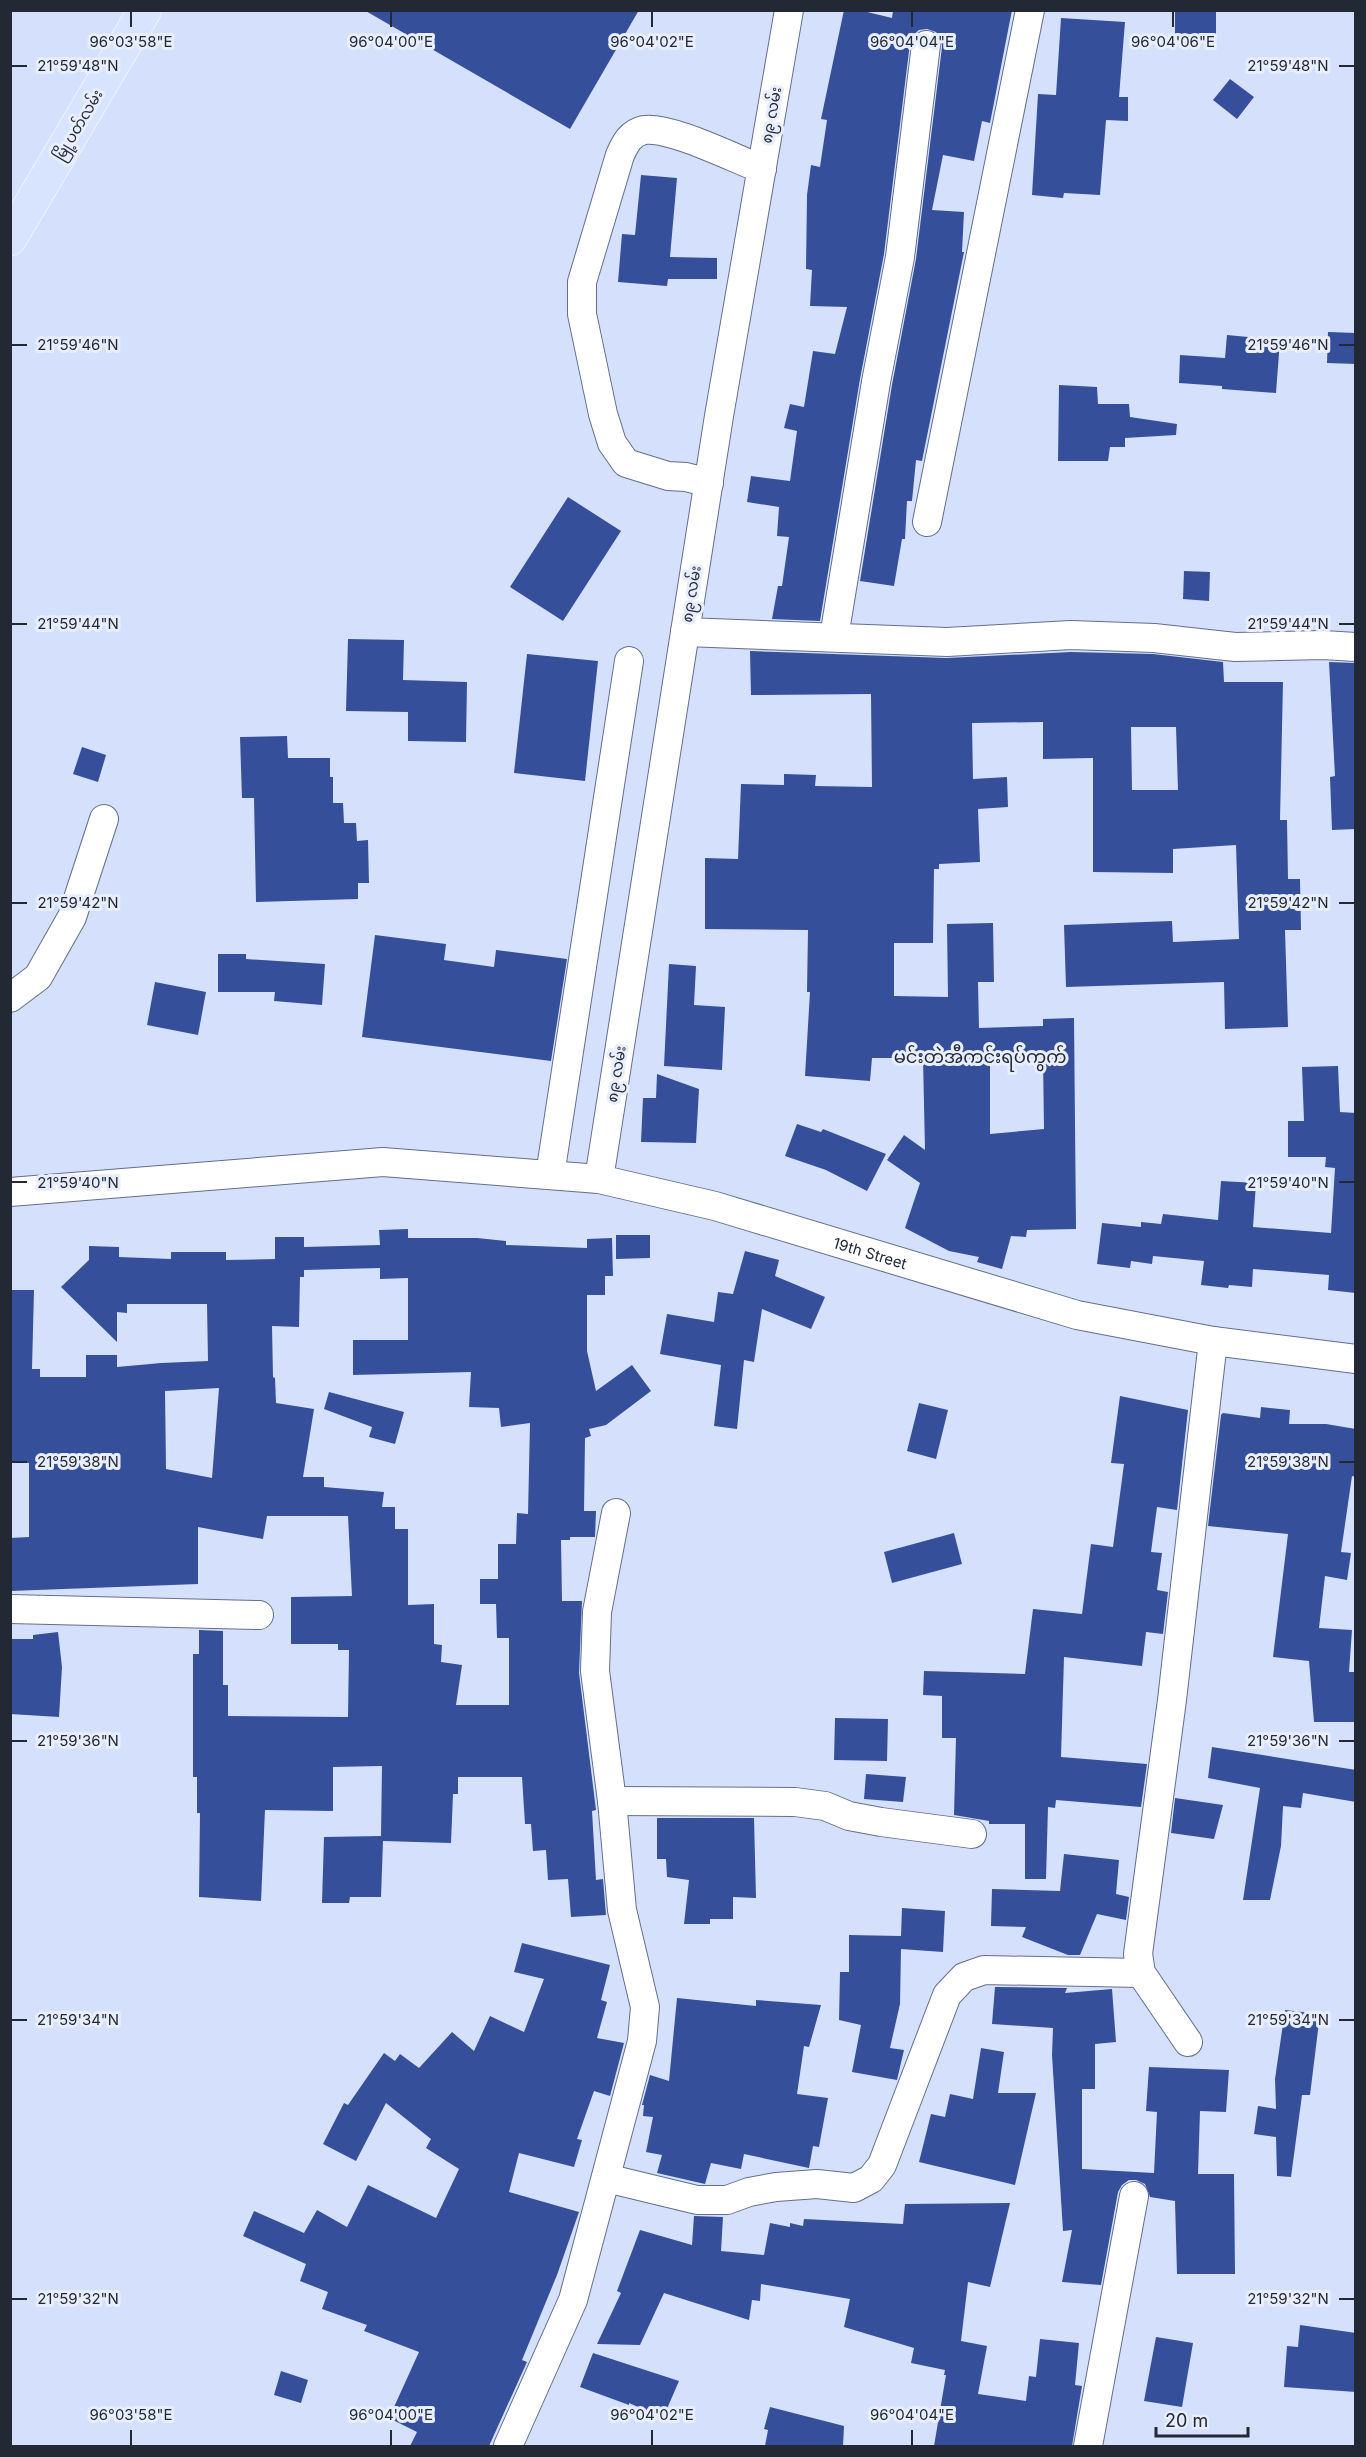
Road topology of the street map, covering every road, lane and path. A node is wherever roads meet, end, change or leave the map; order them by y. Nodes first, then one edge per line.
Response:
1 (145, 10) edge
2 (789, 10) edge
3 (1030, 10) edge
4 (926, 45) dead end
5 (762, 169) junction
6 (10, 238) edge
7 (709, 483) junction
8 (927, 522) dead end
9 (686, 632) junction
10 (834, 637) junction
11 (1356, 647) edge
12 (629, 662) dead end
13 (104, 819) dead end
14 (10, 998) edge
15 (550, 1175) junction
16 (599, 1179) junction
17 (10, 1192) edge
18 (1213, 1341) junction
19 (1356, 1359) edge
20 (616, 1513) dead end
21 (10, 1609) edge
22 (259, 1615) dead end
23 (612, 1801) junction
24 (972, 1834) dead end
25 (1141, 1973) junction
26 (1188, 2042) dead end
27 (606, 2178) junction
28 (1134, 2196) dead end
29 (508, 2446) edge
30 (1088, 2446) edge

1 - 6 main road, မြို့ပတ်လမ်း
2 - 5 street, ၈၉ လမ်း
3 - 8 street
4 - 10 street
5 - 7 street, ၈၉ လမ်း
5 - 7 street
7 - 9 street, ၈၉ လမ်း
9 - 10 street
9 - 16 street, ၈၉ လမ်း
10 - 11 street
12 - 15 street
13 - 14 street
15 - 16 street, 19th Street
15 - 17 street, 19th Street
16 - 18 street, 19th Street
18 - 19 street, 19th Street
18 - 25 street
20 - 23 street
21 - 22 street
23 - 24 street
23 - 27 street
25 - 26 street
25 - 27 street
27 - 29 street
28 - 30 street

